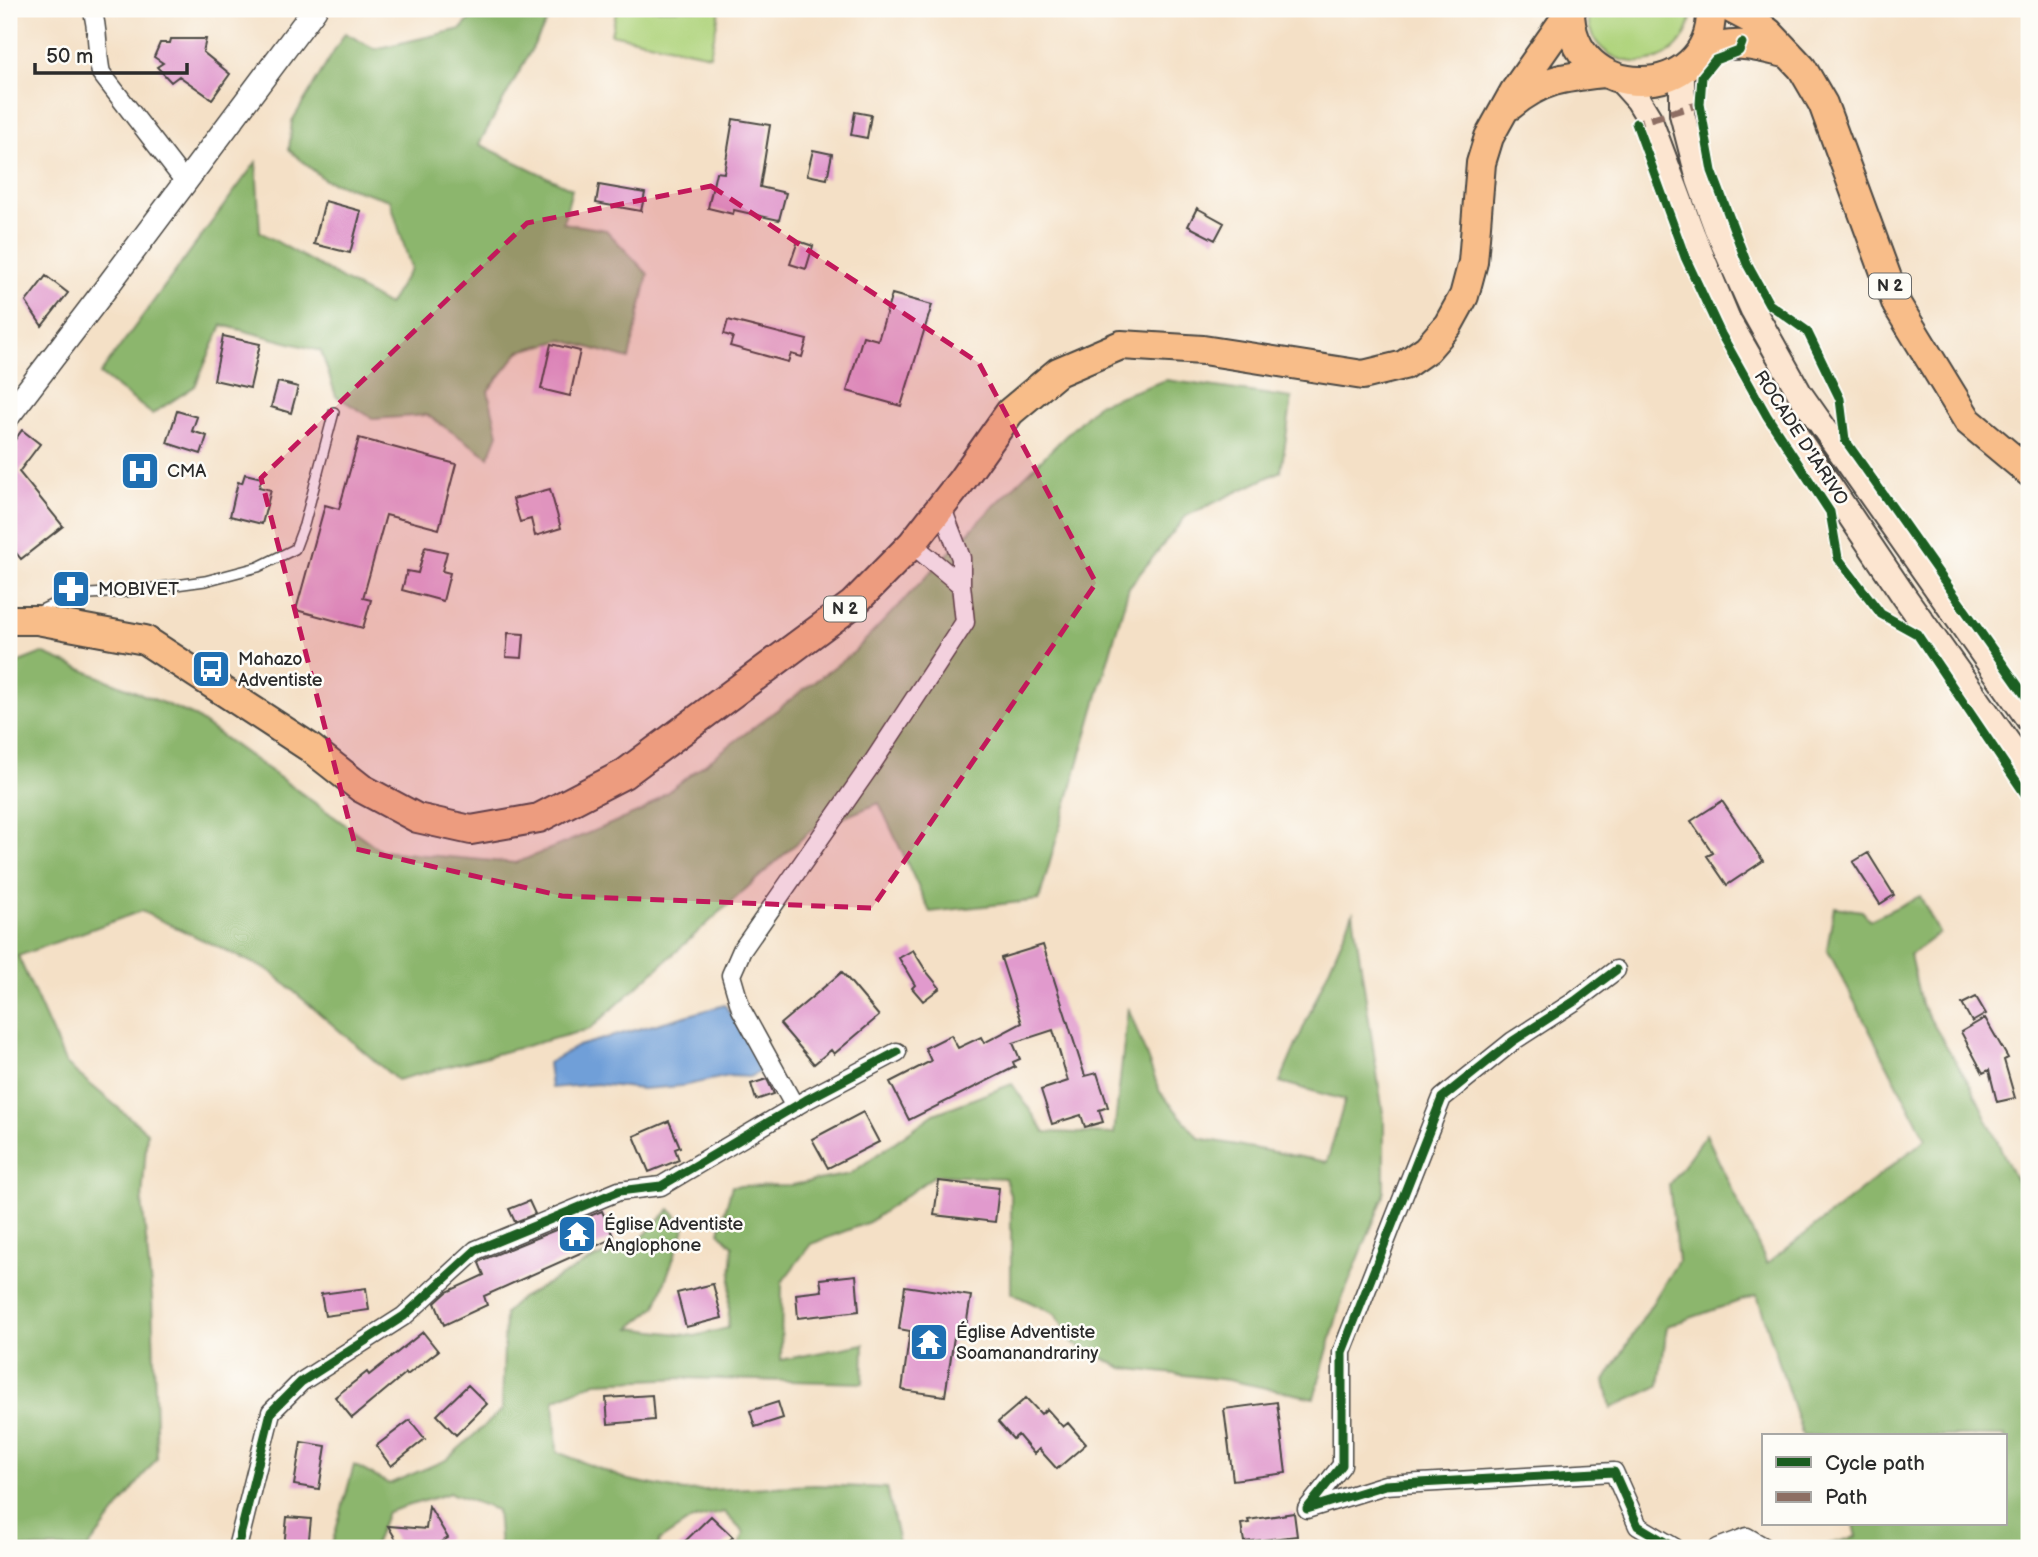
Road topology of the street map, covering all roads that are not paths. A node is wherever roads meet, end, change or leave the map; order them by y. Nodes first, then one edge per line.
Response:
1 (92, 9) edge
2 (314, 9) edge
3 (1711, 9) edge
4 (1732, 9) edge
5 (1570, 10) edge
6 (1789, 54) junction
7 (1691, 60) junction
8 (1612, 76) junction
9 (1504, 111) junction
10 (185, 181) junction
11 (334, 412) dead end
12 (9, 415) edge
13 (2029, 471) edge
14 (941, 506) junction
15 (912, 544) junction
16 (961, 585) junction
17 (14, 620) edge
18 (2029, 720) edge
19 (2029, 772) edge
20 (1616, 970) dead end
21 (897, 1052) dead end
22 (795, 1107) junction
23 (237, 1548) edge
24 (1675, 1548) edge
25 (1718, 1548) edge
26 (1766, 1548) edge

1 - 10 street
2 - 10 street
3 - 7 main road
4 - 6 main road, N 2
5 - 8 main road, N 2
5 - 9 main road, N 2
6 - 7 main road, N 2
6 - 13 main road, N 2
7 - 8 main road, N 2
7 - 18 main road, ROCADE D'IARIVO
8 - 9 main road, N 2
8 - 19 main road, ROCADE D'IARIVO
9 - 14 main road, N 2
10 - 12 street
11 - 17 lane
14 - 15 main road, N 2
14 - 16 street
15 - 16 street
15 - 17 main road, N 2
16 - 22 street
20 - 24 street
21 - 22 street
22 - 23 street
25 - 26 street

